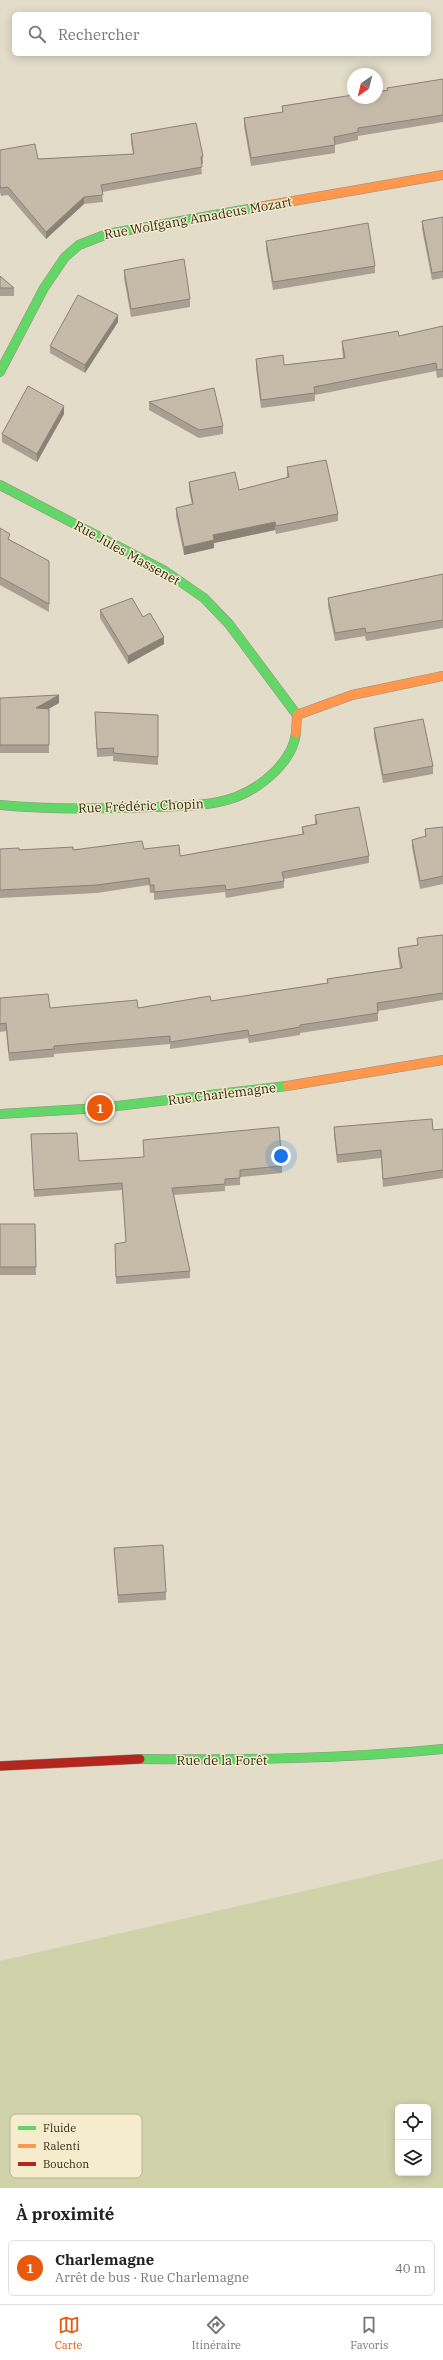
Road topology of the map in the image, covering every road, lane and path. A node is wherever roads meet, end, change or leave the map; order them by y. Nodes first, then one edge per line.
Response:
1 (443, 175) edge
2 (0, 372) edge
3 (0, 485) edge
4 (443, 676) edge
5 (297, 715) junction
6 (0, 805) edge
7 (443, 1060) edge
8 (0, 1114) edge
9 (443, 1749) edge
10 (0, 1766) edge

1 - 2 street, Rue Wolfgang Amadeus Mozart
3 - 5 street, Rue Jules Massenet
4 - 5 street
5 - 6 street, Rue Frédéric Chopin
7 - 8 street, Rue Charlemagne
9 - 10 street, Rue de la Forêt

